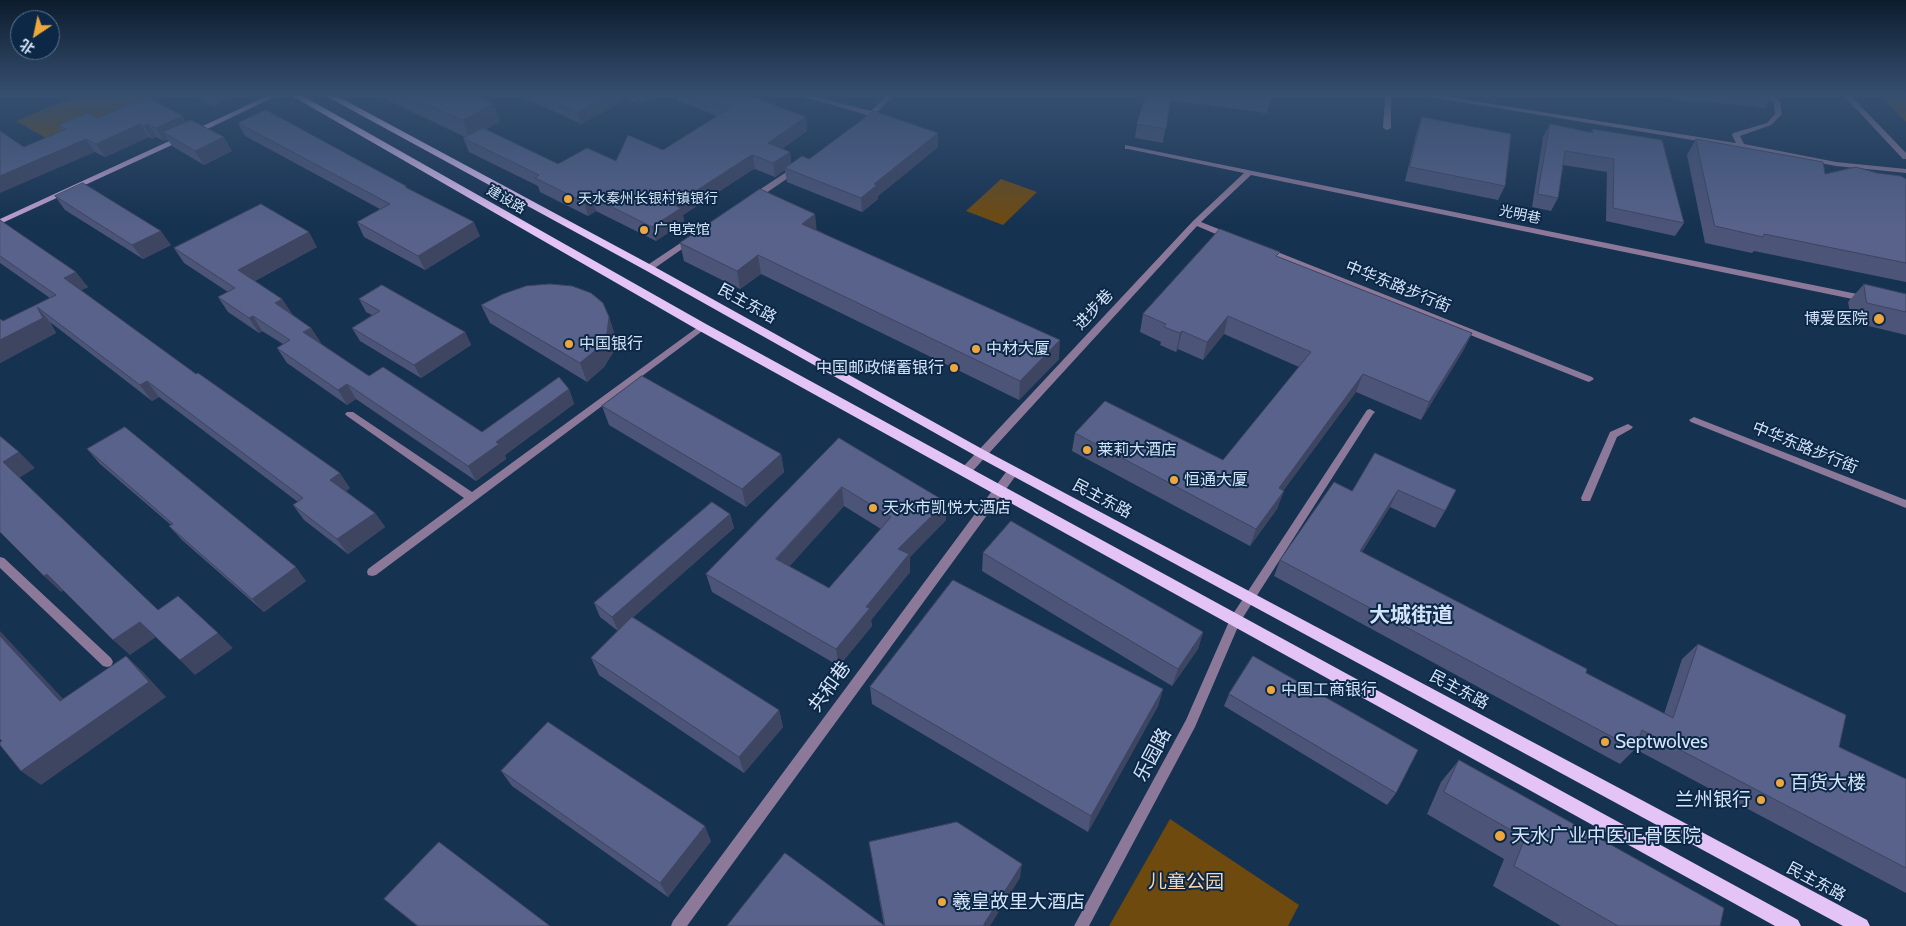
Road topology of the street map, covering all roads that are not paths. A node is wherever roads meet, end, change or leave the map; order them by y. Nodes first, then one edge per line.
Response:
1 (179, 139) edge
2 (372, 139) edge
3 (410, 139) edge
4 (1699, 139) edge
5 (1738, 139) edge
6 (1889, 139) edge
7 (1742, 146) junction
8 (1128, 147) dead end
9 (1906, 157) edge
10 (803, 164) edge
11 (1906, 171) edge
12 (1249, 172) junction
13 (746, 203) edge
14 (0, 222) edge
15 (1196, 223) junction
16 (697, 236) edge
17 (1233, 238) edge
18 (1260, 248) edge
19 (648, 268) junction
20 (1877, 301) edge
21 (702, 327) junction
22 (1590, 378) dead end
23 (1370, 412) dead end
24 (350, 414) dead end
25 (1694, 420) dead end
26 (1628, 427) dead end
27 (980, 453) junction
28 (1013, 471) junction
29 (965, 472) junction
30 (998, 490) junction
31 (472, 498) junction
32 (1586, 498) dead end
33 (1906, 504) edge
34 (0, 561) edge
35 (372, 572) dead end
36 (1249, 598) junction
37 (1235, 620) junction
38 (107, 662) dead end
39 (678, 926) edge
40 (1081, 926) edge
41 (1792, 926) edge
42 (1861, 926) edge

1 - 14 main road
2 - 21 main road, 建设路
3 - 19 main road, 民主东路
4 - 7 street
5 - 7 street
6 - 9 street
7 - 11 street
8 - 12 street, 光明巷
10 - 13 street
12 - 15 street, 进步巷
12 - 20 street, 光明巷
15 - 17 street
15 - 27 street, 进步巷
16 - 19 street
18 - 22 street, 中华东路步行街
19 - 27 main road, 民主东路
21 - 29 main road
21 - 31 street
23 - 36 street, 乐园路
24 - 31 street
25 - 33 street, 中华东路步行街
26 - 32 street
27 - 28 main road, 民主东路
27 - 29 street, 进步巷
28 - 30 street, 共和巷
28 - 36 main road, 民主东路
29 - 30 main road
30 - 37 main road
30 - 39 street, 共和巷
31 - 35 street
34 - 38 street
36 - 37 street, 乐园路
36 - 42 main road, 民主东路
37 - 40 street, 乐园路
37 - 41 main road

